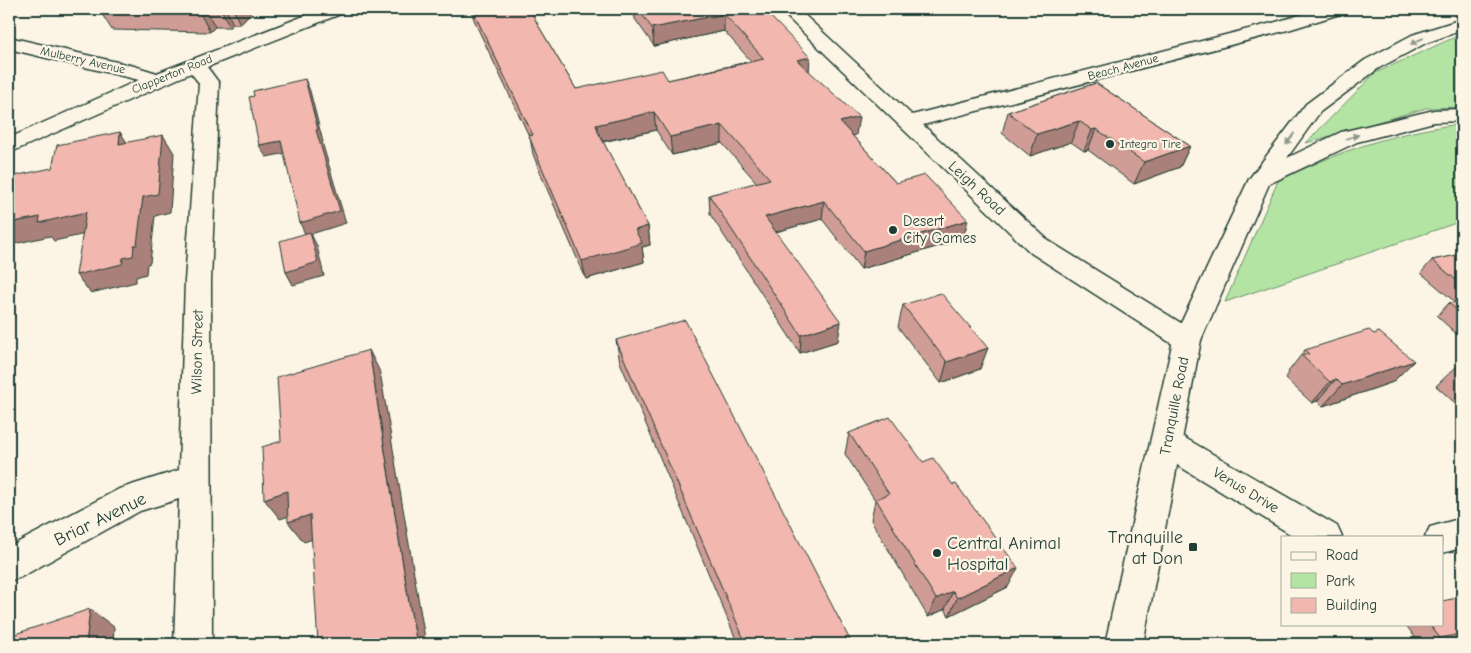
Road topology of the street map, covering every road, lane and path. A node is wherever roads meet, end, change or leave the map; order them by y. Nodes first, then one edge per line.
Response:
1 (337, 9) edge
2 (788, 9) edge
3 (1337, 9) edge
4 (1462, 24) edge
5 (9, 42) edge
6 (195, 65) junction
7 (157, 80) junction
8 (1462, 115) edge
9 (908, 122) junction
10 (9, 146) edge
11 (1260, 179) junction
12 (1187, 340) junction
13 (1167, 443) junction
14 (194, 480) junction
15 (1462, 533) edge
16 (1323, 536) edge
17 (1444, 538) edge
18 (9, 565) edge
19 (193, 644) edge
20 (1124, 644) edge

1 - 6 street, Clapperton Road
2 - 9 street, Leigh Road
3 - 9 street, Beach Avenue
4 -> 11 street, Tranquille Road
5 - 7 street, Mulberry Avenue
6 - 7 street, Clapperton Road
6 - 14 street, Wilson Street
7 - 10 street, Clapperton Road
11 -> 8 street
9 - 12 street, Leigh Road
11 - 12 street, Tranquille Road
12 - 13 street, Tranquille Road
13 - 16 street, Venus Drive
13 - 20 street, Tranquille Road
14 - 18 street, Briar Avenue
14 - 19 street, Wilson Street
15 - 17 street

